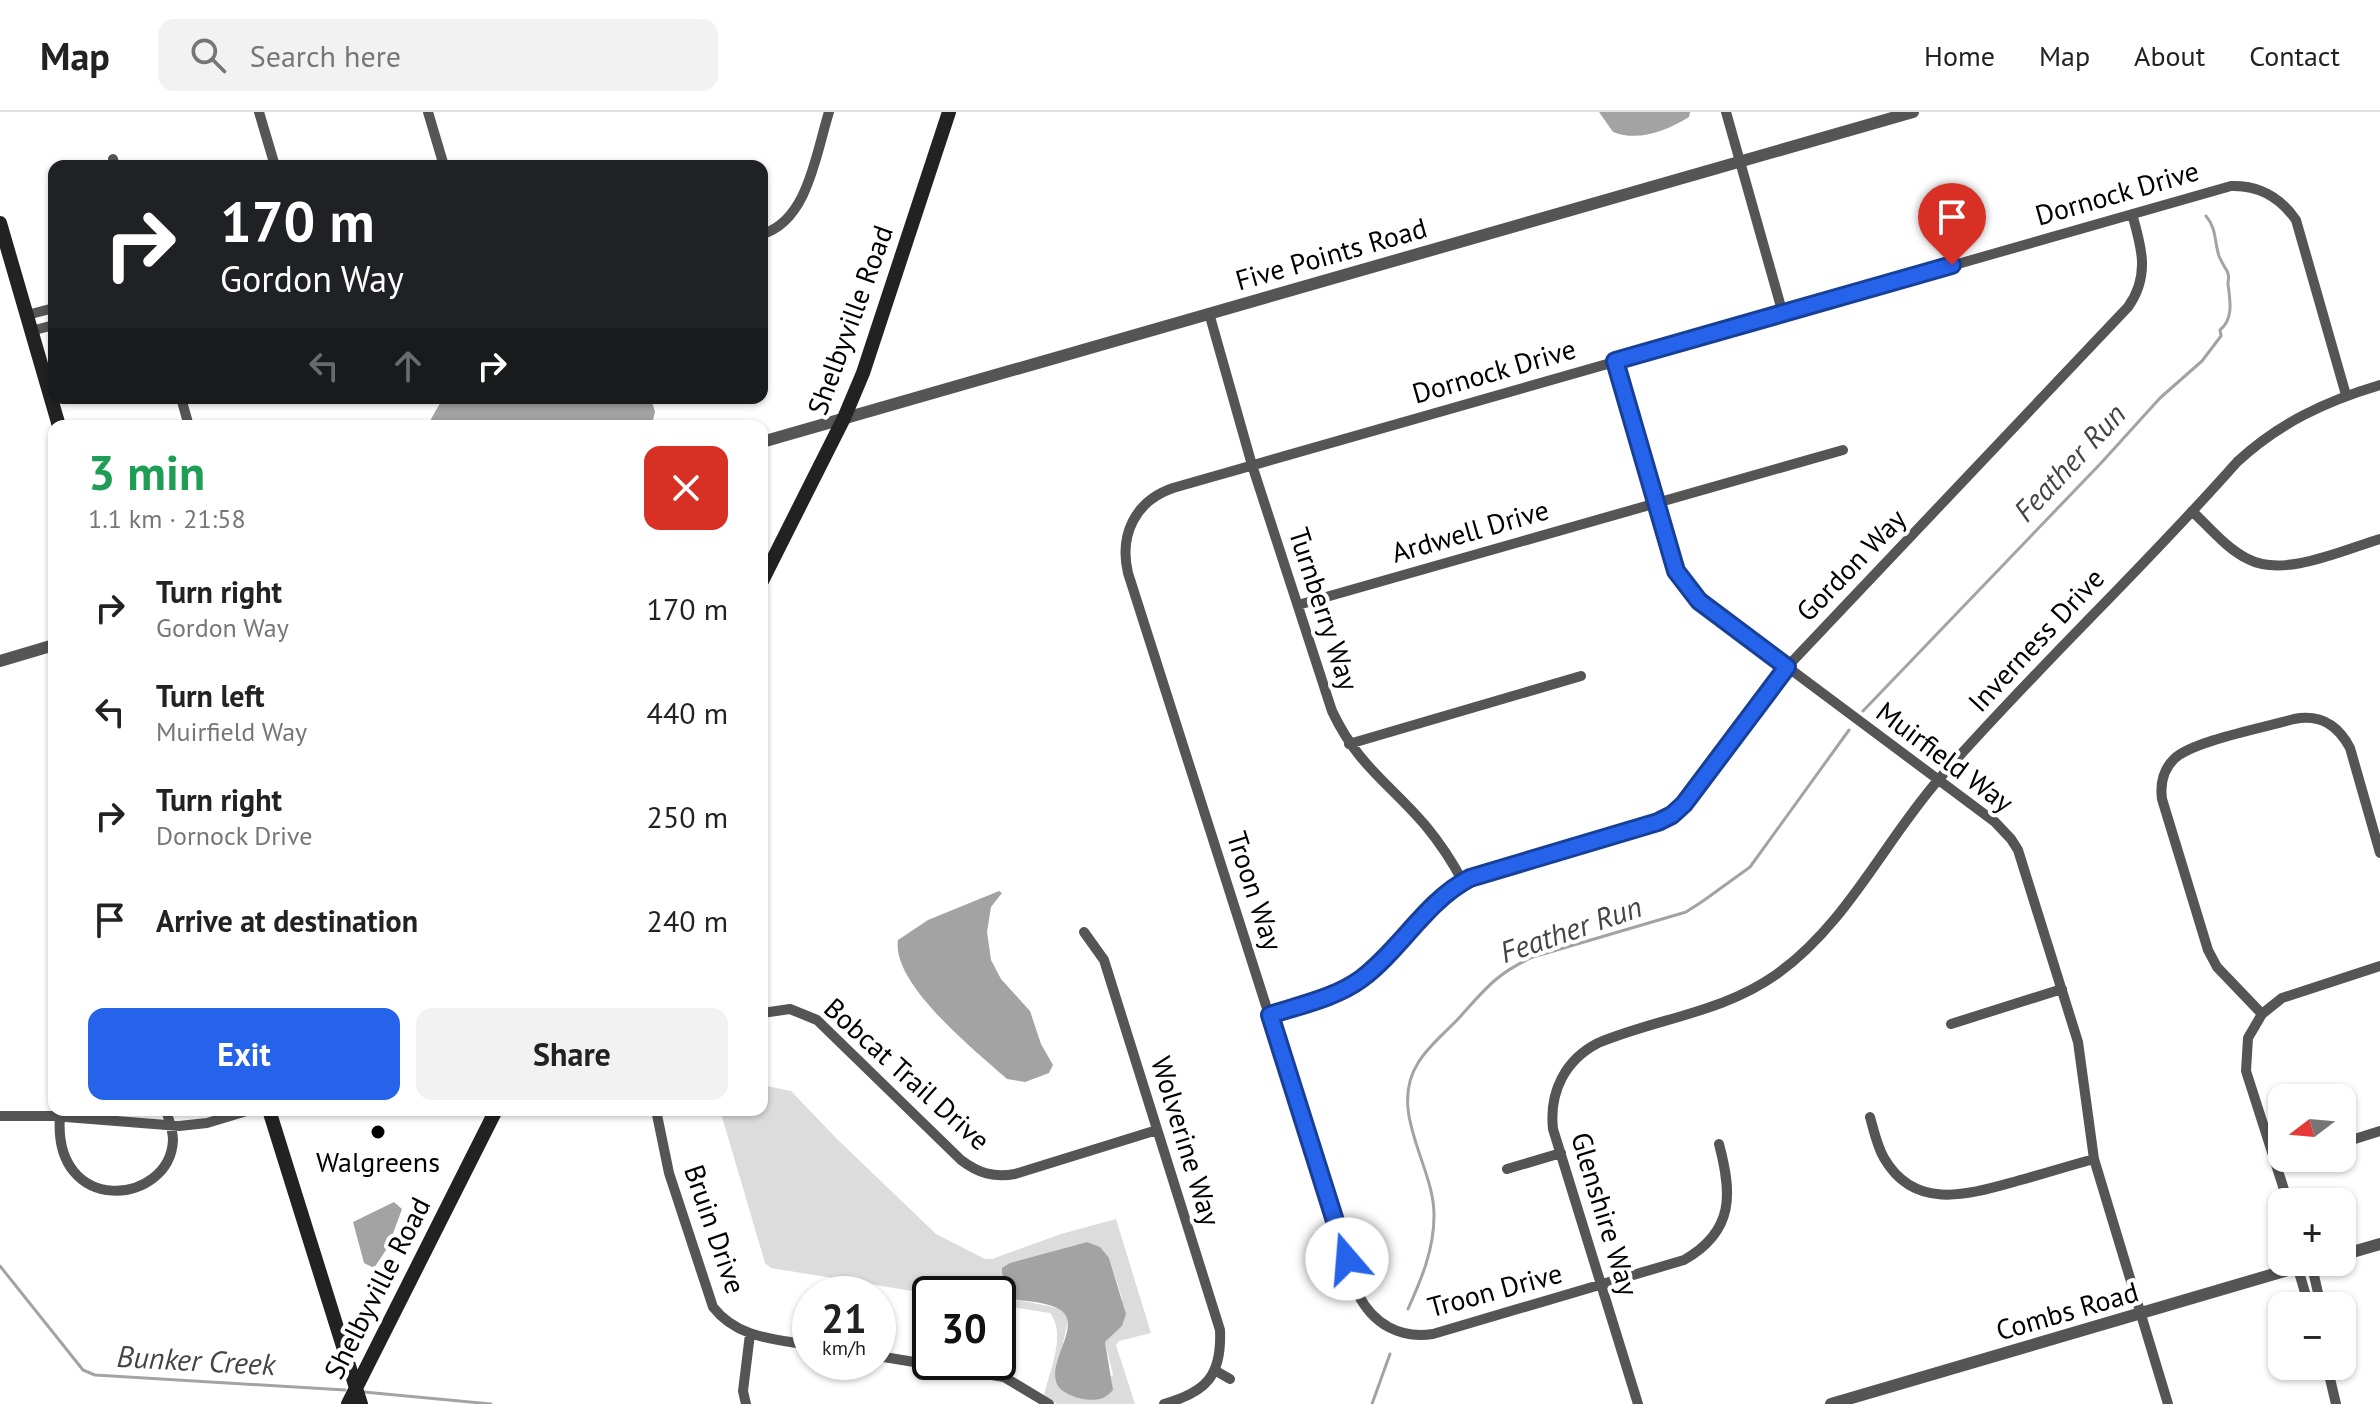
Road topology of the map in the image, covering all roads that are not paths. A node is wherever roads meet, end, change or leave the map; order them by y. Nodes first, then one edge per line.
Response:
1 (259, 112) edge
2 (428, 112) edge
3 (829, 112) edge
4 (949, 112) edge
5 (1726, 112) edge
6 (1913, 112) edge
7 (273, 160) edge
8 (442, 160) edge
9 (1740, 162) junction
10 (2132, 214) junction
11 (0, 223) edge
12 (768, 231) edge
13 (48, 310) edge
14 (1209, 313) junction
15 (1783, 314) junction
16 (27, 315) junction
17 (48, 327) edge
18 (31, 331) junction
19 (1615, 361) junction
20 (2380, 385) edge
21 (48, 389) edge
22 (2346, 395) junction
23 (844, 418) junction
24 (768, 440) edge
25 (1843, 450) dead end
26 (1252, 465) junction
27 (1655, 503) junction
28 (2192, 511) junction
29 (1126, 537) joint
30 (2380, 539) edge
31 (768, 569) edge
32 (1298, 605) junction
33 (48, 647) edge
34 (0, 661) edge
35 (1787, 667) junction
36 (1581, 676) dead end
37 (1349, 744) junction
38 (1938, 780) junction
39 (2380, 853) edge
40 (1463, 882) junction
41 (1084, 932) dead end
42 (2380, 966) edge
43 (2062, 989) junction
44 (768, 1012) edge
45 (2262, 1014) junction
46 (1270, 1015) junction
47 (1951, 1024) dead end
48 (1590, 1047) joint
49 (0, 1116) edge
50 (60, 1116) junction
51 (168, 1116) edge
52 (230, 1116) edge
53 (271, 1116) edge
54 (493, 1116) edge
55 (657, 1116) edge
56 (1870, 1117) dead end
57 (171, 1125) junction
58 (1157, 1130) junction
59 (2380, 1131) edge
60 (2268, 1137) edge
61 (2356, 1139) edge
62 (1719, 1144) dead end
63 (1561, 1153) junction
64 (2094, 1159) junction
65 (1507, 1169) dead end
66 (2380, 1244) edge
67 (2356, 1251) edge
68 (1347, 1259) joint
69 (2268, 1274) edge
70 (1602, 1285) junction
71 (2142, 1314) junction
72 (750, 1334) junction
73 (792, 1342) edge
74 (896, 1359) edge
75 (1216, 1371) junction
76 (1230, 1379) dead end
77 (2330, 1380) edge
78 (356, 1388) junction
79 (348, 1404) edge
80 (361, 1404) edge
81 (746, 1404) edge
82 (1049, 1404) edge
83 (1164, 1404) edge
84 (1638, 1404) edge
85 (1831, 1404) edge
86 (2168, 1404) edge
87 (2336, 1404) edge

1 - 7 street
2 - 8 street
3 - 12 street
4 - 23 main road, Shelbyville Road
5 - 9 street
6 - 9 street, Five Points Road
9 - 14 street, Five Points Road
9 - 15 street
10 - 15 street, Dornock Drive
10 - 22 street, Dornock Drive
10 - 35 street, Gordon Way
11 - 16 main road
13 - 16 street
14 - 23 street, Five Points Road
14 - 26 street, Turnberry Way
15 - 19 street, Dornock Drive
16 - 18 main road
17 - 18 street
18 - 21 main road
19 - 26 street, Dornock Drive
19 - 27 street, Muirfield Way
20 - 22 street, Inverness Drive
22 - 28 street, Inverness Drive
23 - 24 street, Five Points Road
23 - 31 main road, Shelbyville Road
25 - 27 street, Ardwell Drive
26 - 29 street, Dornock Drive
26 - 32 street, Turnberry Way
27 - 32 street, Ardwell Drive
27 - 35 street, Muirfield Way
28 - 30 street
28 - 38 street, Inverness Drive
29 - 46 street, Troon Way
32 - 37 street, Turnberry Way
33 - 34 street
35 - 38 street, Muirfield Way
35 - 40 street, Gordon Way
36 - 37 street
37 - 40 street, Turnberry Way
38 - 43 street, Muirfield Way
38 - 48 street, Inverness Drive
39 - 45 street
40 - 46 street, Gordon Way
41 - 58 street, Wolverine Way
42 - 45 street
43 - 47 street
43 - 64 street, Muirfield Way
44 - 58 street, Bobcat Trail Drive
45 - 60 street
46 - 68 street, Troon Way
48 - 63 street, Glenshire Way
49 - 50 street
50 - 57 street
50 - 57 street
51 - 57 street
52 - 57 street
53 - 78 main road
54 - 78 main road, Shelbyville Road
55 - 72 street, Bruin Drive
56 - 64 street
58 - 75 street, Wolverine Way
59 - 61 street
62 - 70 street, Troon Drive
63 - 65 street
63 - 70 street, Glenshire Way
64 - 71 street, Muirfield Way
66 - 67 street
68 - 70 street, Troon Drive
69 - 71 street, Combs Road
70 - 84 street, Glenshire Way
71 - 85 street, Combs Road
71 - 86 street, Muirfield Way
72 - 73 street, Bruin Drive
72 - 81 street
74 - 82 street
75 - 76 street
75 - 83 street
77 - 87 street
78 - 79 main road, Shelbyville Road
78 - 80 main road

